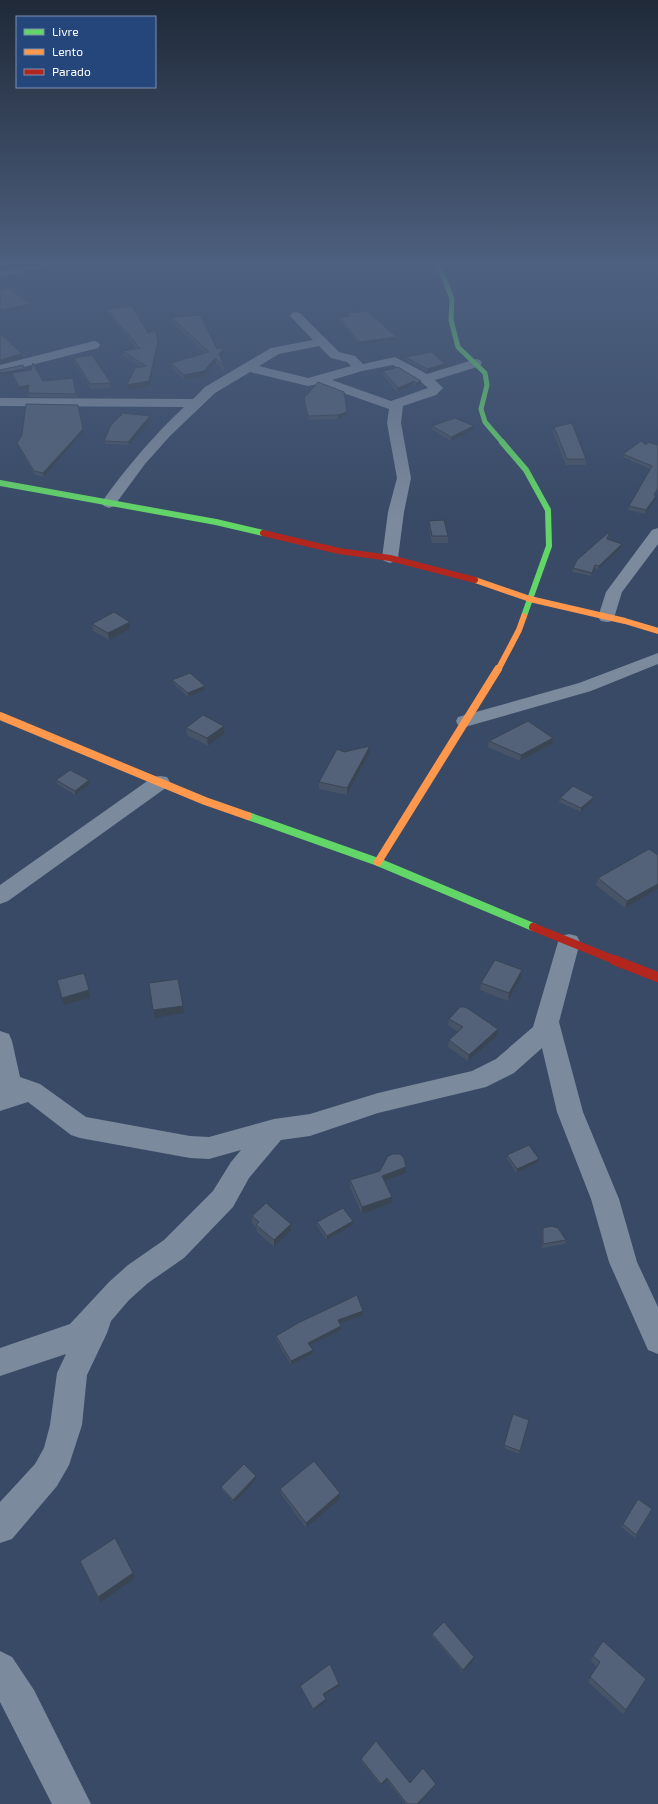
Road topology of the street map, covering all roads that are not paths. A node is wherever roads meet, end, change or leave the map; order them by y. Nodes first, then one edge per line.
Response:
1 (78, 349) edge
2 (284, 349) edge
3 (329, 349) edge
4 (460, 349) edge
5 (476, 363) junction
6 (247, 367) junction
7 (360, 368) junction
8 (0, 369) edge
9 (426, 379) junction
10 (319, 380) junction
11 (0, 402) edge
12 (195, 403) junction
13 (396, 406) junction
14 (0, 483) edge
15 (109, 503) junction
16 (658, 533) edge
17 (390, 558) junction
18 (530, 599) junction
19 (607, 616) junction
20 (658, 631) edge
21 (658, 658) edge
22 (0, 716) edge
23 (465, 721) junction
24 (160, 782) junction
25 (378, 862) junction
26 (0, 896) edge
27 (569, 942) junction
28 (658, 977) edge
29 (549, 1027) junction
30 (0, 1041) edge
31 (31, 1091) junction
32 (0, 1101) edge
33 (274, 1130) junction
34 (104, 1307) junction
35 (658, 1340) edge
36 (0, 1362) edge
37 (0, 1526) edge
38 (0, 1669) edge
39 (72, 1804) edge

1 - 8 street
2 - 6 street
3 - 7 street
4 - 5 street
5 - 9 street
5 - 18 street
6 - 10 street
6 - 12 street
7 - 9 street
7 - 10 street
9 - 13 street
10 - 13 street
11 - 12 street
12 - 15 street
13 - 17 street
14 - 15 street
15 - 17 street
16 - 19 street
17 - 18 street
18 - 19 street
18 - 23 street
19 - 20 street
21 - 23 street
22 - 24 street
23 - 25 street
24 - 25 street
24 - 26 street
25 - 27 street
27 - 28 street
27 - 29 street
29 - 33 street
29 - 35 street
30 - 31 street
31 - 32 street
31 - 33 street
33 - 34 street
34 - 36 street
34 - 37 street
38 - 39 street

